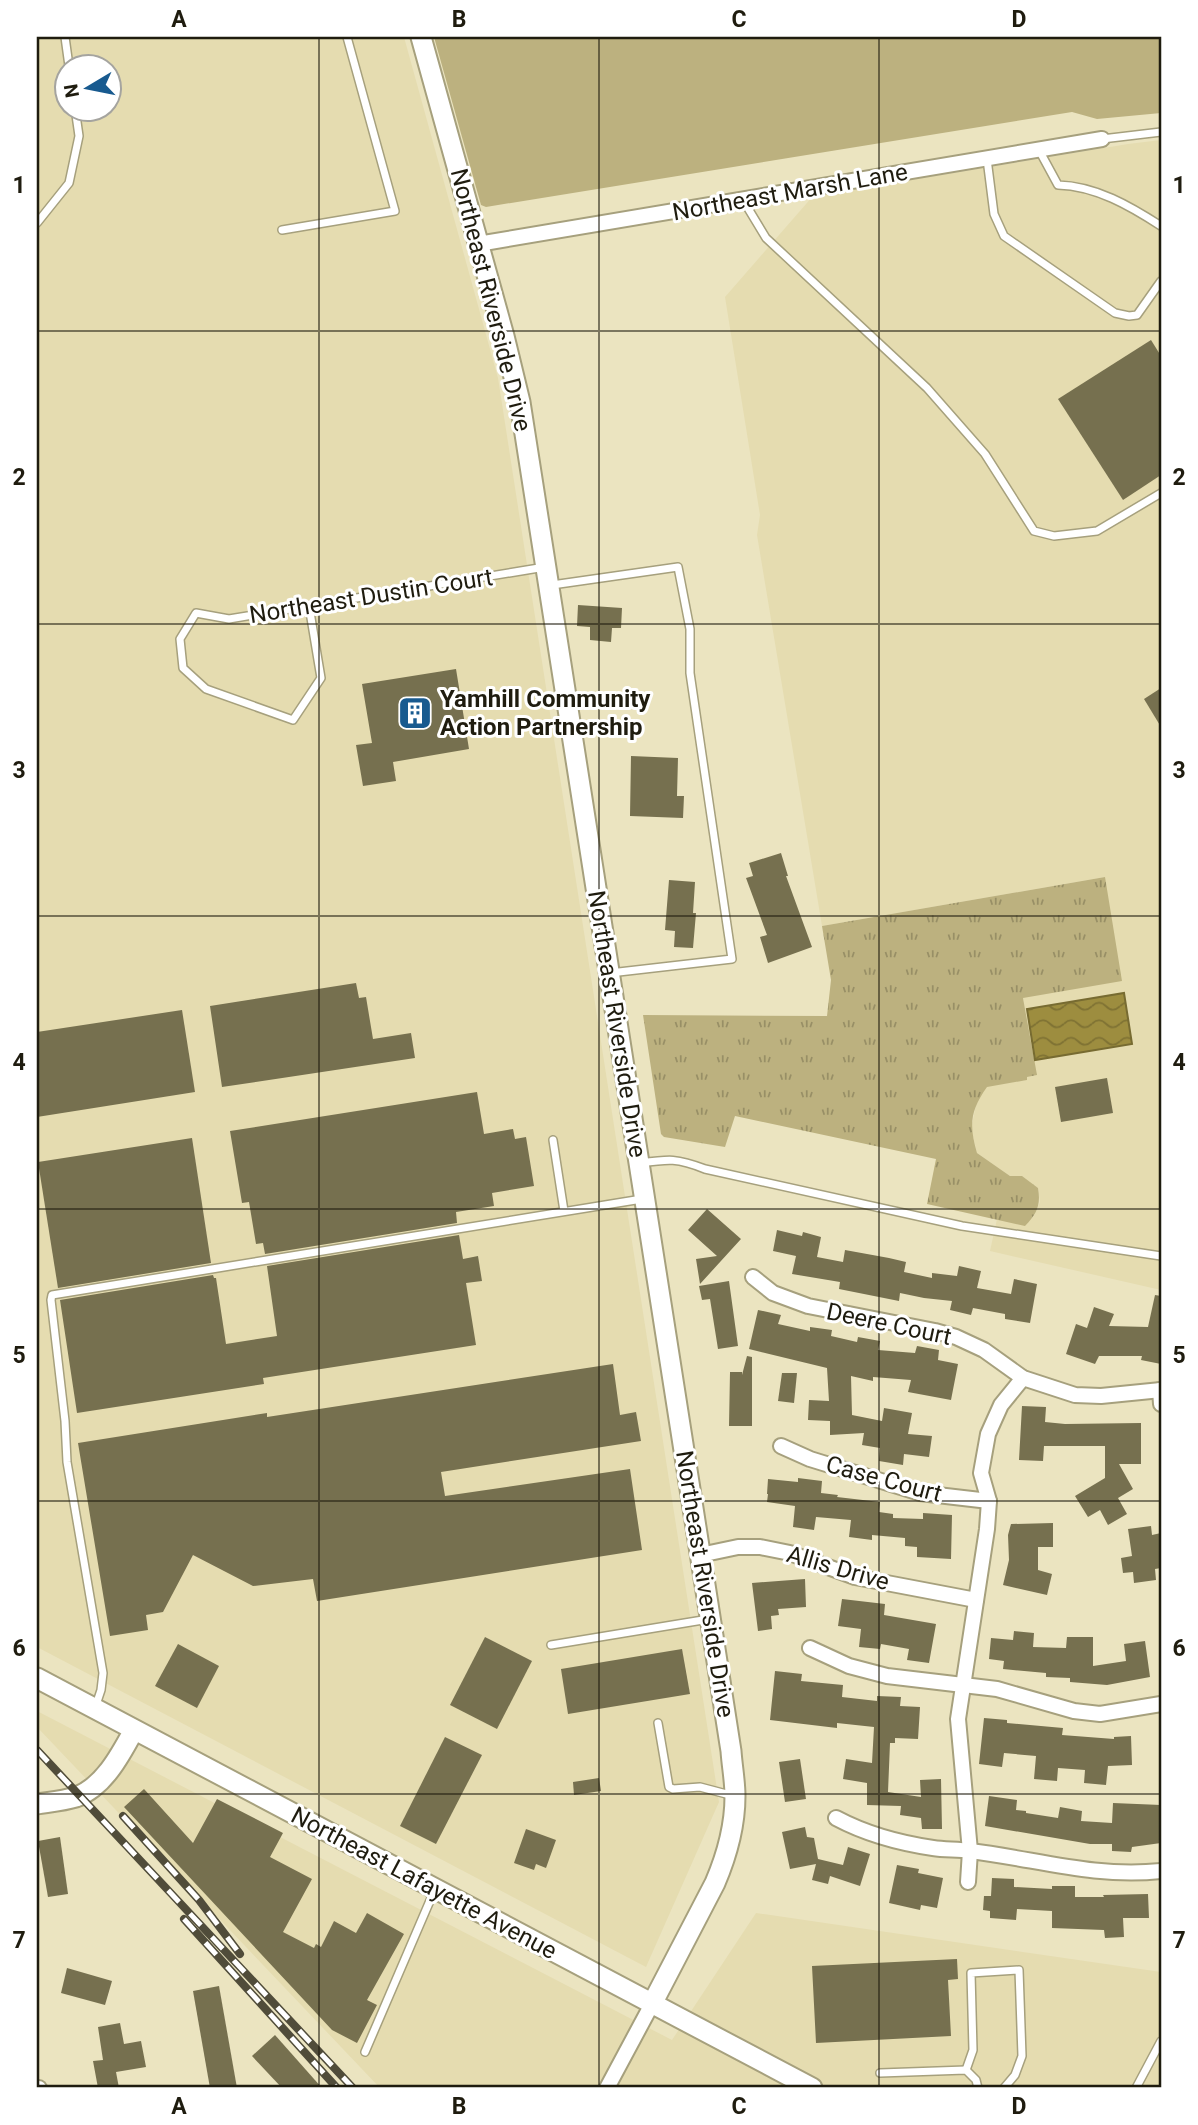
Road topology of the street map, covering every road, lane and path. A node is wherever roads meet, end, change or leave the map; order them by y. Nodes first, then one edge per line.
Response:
1 (347, 37) edge
2 (421, 37) edge
3 (77, 122) edge
4 (1161, 132) edge
5 (1102, 139) joint
6 (1039, 150) junction
7 (987, 159) junction
8 (743, 200) junction
9 (37, 223) edge
10 (1161, 226) edge
11 (282, 230) dead end
12 (478, 244) junction
13 (1161, 281) edge
14 (1161, 493) edge
15 (548, 576) junction
16 (309, 606) junction
17 (609, 973) junction
18 (553, 1140) dead end
19 (639, 1164) junction
20 (645, 1198) junction
21 (564, 1211) junction
22 (1161, 1256) edge
23 (753, 1277) dead end
24 (1023, 1378) junction
25 (1161, 1395) edge
26 (781, 1446) dead end
27 (989, 1501) junction
28 (700, 1555) junction
29 (976, 1600) junction
30 (710, 1619) junction
31 (551, 1645) dead end
32 (810, 1648) dead end
33 (37, 1678) edge
34 (962, 1684) junction
35 (1161, 1704) edge
36 (94, 1709) junction
37 (658, 1723) dead end
38 (134, 1730) junction
39 (735, 1796) junction
40 (37, 1804) edge
41 (836, 1818) dead end
42 (970, 1851) junction
43 (1161, 1871) edge
44 (968, 1881) dead end
45 (435, 1888) junction
46 (652, 2004) junction
47 (1161, 2041) edge
48 (365, 2052) dead end
49 (966, 2070) junction
50 (880, 2073) dead end
51 (607, 2088) edge
52 (812, 2088) edge
53 (978, 2088) edge
54 (1004, 2088) edge
55 (1136, 2088) edge

1 - 11 lane
2 - 12 street, Northeast Riverside Drive
3 - 9 lane
4 - 5 lane
5 - 6 street, Northeast Marsh Lane
6 - 7 street, Northeast Marsh Lane
6 - 10 lane
7 - 8 street, Northeast Marsh Lane
7 - 13 lane
8 - 12 street, Northeast Marsh Lane
8 - 14 lane
12 - 15 street, Northeast Riverside Drive
15 - 16 lane, Northeast Dustin Court
15 - 17 street, Northeast Riverside Drive
15 - 17 lane, Northeast Dustin Court
16 - 16 lane, Northeast Dustin Court
17 - 19 street, Northeast Riverside Drive
18 - 21 lane
19 - 20 street, Northeast Riverside Drive
19 - 22 lane
20 - 21 lane
20 - 28 street, Northeast Riverside Drive
21 - 36 lane
23 - 24 street, Deere Court
24 - 25 street
24 - 27 street
26 - 27 street, Case Court
27 - 29 street
28 - 29 street, Allis Drive
28 - 30 street, Northeast Riverside Drive
29 - 34 street
30 - 31 lane
30 - 39 street, Northeast Riverside Drive
32 - 34 street
33 - 36 street, Northeast Lafayette Avenue
34 - 35 street
34 - 42 street
36 - 38 street, Northeast Lafayette Avenue
37 - 39 lane
38 - 40 street
38 - 45 street, Northeast Lafayette Avenue
39 - 46 street, Northeast Riverside Drive
41 - 42 street
42 - 43 street
42 - 44 street
45 - 46 street, Northeast Lafayette Avenue
45 - 48 lane
46 - 51 street
46 - 52 street, Northeast Lafayette Avenue
47 - 55 lane
49 - 50 lane
49 - 53 lane
49 - 54 lane

